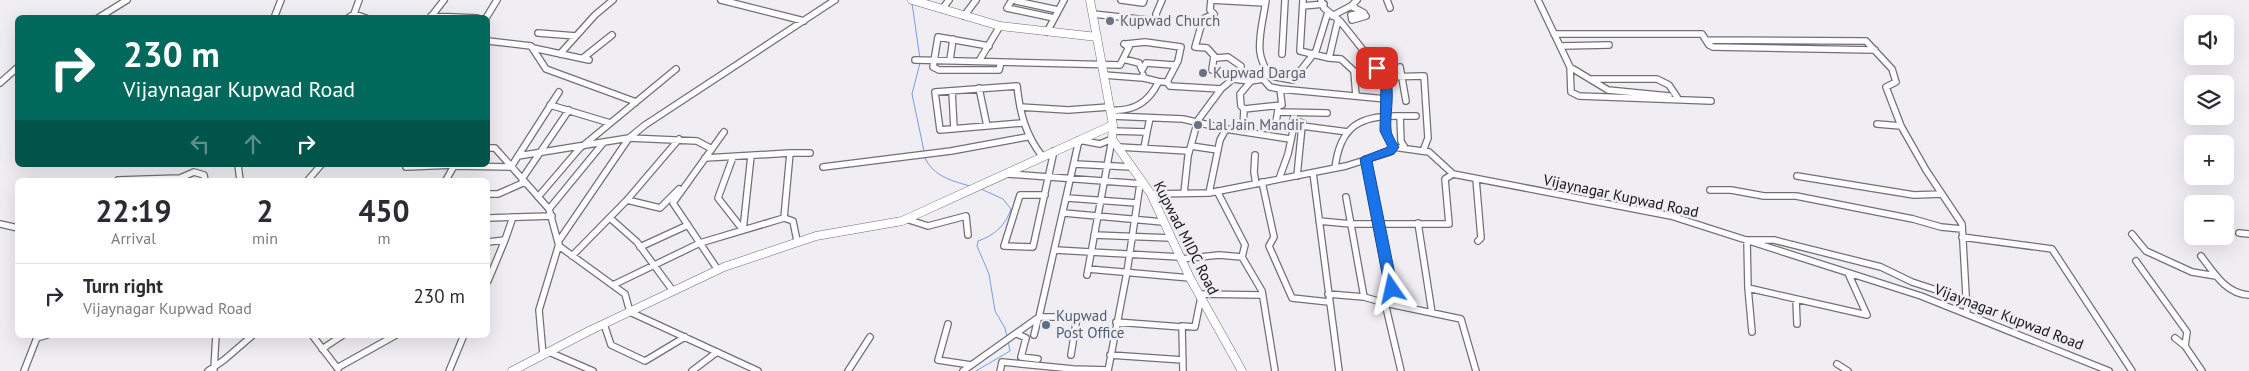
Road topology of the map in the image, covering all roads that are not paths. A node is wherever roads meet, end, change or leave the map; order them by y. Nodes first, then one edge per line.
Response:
1 (127, 0) edge
2 (281, 0) edge
3 (359, 0) edge
4 (444, 0) edge
5 (497, 0) edge
6 (613, 0) edge
7 (721, 0) edge
8 (835, 0) edge
9 (912, 0) edge
10 (949, 0) edge
11 (976, 0) edge
12 (1064, 0) edge
13 (1090, 0) edge
14 (1121, 0) edge
15 (1144, 0) edge
16 (1162, 0) edge
17 (1211, 0) edge
18 (1285, 0) edge
19 (1358, 0) edge
20 (1387, 0) edge
21 (1538, 0) edge
22 (1014, 1) edge
23 (1266, 2) edge
24 (1322, 2) edge
25 (1303, 3) edge
26 (1351, 6) junction
27 (1361, 6) dead end
28 (1390, 8) dead end
29 (942, 9) junction
30 (1058, 10) junction
31 (354, 14) joint
32 (1093, 14) junction
33 (1330, 14) junction
34 (1351, 14) junction
35 (103, 15) edge
36 (275, 15) edge
37 (357, 15) edge
38 (432, 15) edge
39 (488, 15) edge
40 (964, 16) junction
41 (1366, 16) dead end
42 (1054, 18) junction
43 (1338, 20) junction
44 (804, 21) junction
45 (1000, 26) junction
46 (1047, 32) junction
47 (538, 33) dead end
48 (1554, 34) junction
49 (612, 35) dead end
50 (576, 36) junction
51 (1097, 38) junction
52 (953, 39) junction
53 (1707, 40) junction
54 (490, 42) edge
55 (1609, 45) dead end
56 (989, 46) junction
57 (1195, 46) junction
58 (1561, 46) junction
59 (1181, 47) junction
60 (533, 48) junction
61 (1875, 50) junction
62 (560, 54) junction
63 (1282, 54) dead end
64 (1311, 54) junction
65 (1214, 56) junction
66 (1329, 58) junction
67 (1123, 59) junction
68 (916, 60) dead end
69 (934, 60) junction
70 (950, 60) junction
71 (979, 61) junction
72 (1001, 62) junction
73 (1102, 66) junction
74 (1174, 66) junction
75 (1400, 67) dead end
76 (1570, 68) junction
77 (676, 69) dead end
78 (15, 70) edge
79 (1142, 70) junction
80 (1212, 70) dead end
81 (1104, 75) junction
82 (1402, 76) junction
83 (1264, 77) junction
84 (1384, 77) junction
85 (1143, 78) junction
86 (1240, 80) junction
87 (1592, 80) junction
88 (1250, 81) junction
89 (1167, 82) junction
90 (0, 83) edge
91 (1158, 83) junction
92 (979, 88) junction
93 (1221, 89) junction
94 (1280, 89) junction
95 (952, 91) junction
96 (559, 92) dead end
97 (1356, 96) junction
98 (1386, 99) junction
99 (1406, 101) dead end
100 (1711, 101) dead end
101 (636, 102) junction
102 (1279, 105) junction
103 (550, 106) junction
104 (1020, 107) junction
105 (1244, 109) junction
106 (570, 110) junction
107 (1110, 111) junction
108 (1278, 112) junction
109 (1294, 113) junction
110 (1327, 113) dead end
111 (1386, 115) junction
112 (1400, 116) junction
113 (1416, 116) dead end
114 (1150, 118) junction
115 (610, 123) junction
116 (1022, 123) junction
117 (1198, 124) junction
118 (1877, 124) dead end
119 (987, 126) junction
120 (1302, 126) junction
121 (1901, 126) junction
122 (1275, 128) dead end
123 (954, 129) junction
124 (1226, 130) junction
125 (1238, 131) junction
126 (724, 132) dead end
127 (1112, 132) junction
128 (1147, 132) junction
129 (1348, 132) junction
130 (1027, 137) junction
131 (629, 138) junction
132 (679, 139) junction
133 (1290, 139) junction
134 (1079, 140) junction
135 (604, 142) junction
136 (583, 145) junction
137 (1119, 147) junction
138 (1393, 147) junction
139 (490, 148) edge
140 (712, 148) junction
141 (1144, 148) junction
142 (1190, 148) junction
143 (1405, 148) junction
144 (1054, 150) junction
145 (1218, 150) junction
146 (1424, 151) junction
147 (542, 152) junction
148 (790, 153) junction
149 (810, 153) dead end
150 (1255, 155) dead end
151 (518, 156) junction
152 (750, 156) junction
153 (1042, 156) junction
154 (733, 157) junction
155 (705, 158) junction
156 (1366, 159) junction
157 (1075, 164) junction
158 (1106, 166) junction
159 (319, 167) edge
160 (453, 167) edge
161 (490, 167) edge
162 (511, 167) junction
163 (823, 167) dead end
164 (1132, 167) junction
165 (1335, 168) junction
166 (1313, 173) junction
167 (1004, 174) junction
168 (1453, 174) junction
169 (1297, 176) junction
170 (1797, 176) dead end
171 (1049, 177) junction
172 (180, 178) edge
173 (205, 178) edge
174 (310, 178) edge
175 (447, 178) edge
176 (691, 178) junction
177 (1072, 179) junction
178 (1279, 179) junction
179 (1476, 179) junction
180 (524, 181) junction
181 (1104, 182) junction
182 (1259, 183) junction
183 (1142, 184) junction
184 (1710, 190) dead end
185 (1217, 191) junction
186 (1184, 193) junction
187 (1209, 193) junction
188 (490, 194) edge
189 (1151, 194) junction
190 (1942, 194) junction
191 (1045, 195) junction
192 (538, 197) junction
193 (1346, 197) dead end
194 (1067, 198) junction
195 (627, 200) junction
196 (1100, 200) junction
197 (1137, 203) junction
198 (551, 212) junction
199 (1064, 213) junction
200 (1097, 216) junction
201 (513, 217) junction
202 (490, 218) edge
203 (610, 218) junction
204 (784, 218) junction
205 (906, 219) junction
206 (1134, 220) junction
207 (1163, 222) junction
208 (1319, 222) junction
209 (1379, 223) junction
210 (1418, 223) junction
211 (0, 224) edge
212 (1351, 224) junction
213 (688, 225) junction
214 (15, 227) edge
215 (743, 230) junction
216 (1962, 233) junction
217 (2239, 233) dead end
218 (1094, 234) junction
219 (2132, 234) dead end
220 (2249, 234) edge
221 (968, 235) dead end
222 (1131, 237) junction
223 (1171, 238) junction
224 (505, 240) junction
225 (1748, 240) junction
226 (797, 241) junction
227 (1478, 241) dead end
228 (490, 242) edge
229 (558, 243) junction
230 (700, 243) junction
231 (640, 247) junction
232 (1055, 250) junction
233 (1091, 252) junction
234 (1129, 254) junction
235 (572, 256) junction
236 (2201, 256) dead end
237 (1242, 257) junction
238 (1181, 258) junction
239 (2136, 261) dead end
240 (495, 264) junction
241 (490, 265) edge
242 (653, 265) junction
243 (718, 270) junction
244 (1126, 272) junction
245 (1848, 273) junction
246 (490, 276) edge
247 (2216, 276) junction
248 (1190, 278) junction
249 (613, 285) junction
250 (1748, 288) junction
251 (673, 291) junction
252 (1262, 295) junction
253 (2249, 295) edge
254 (1200, 296) junction
255 (1364, 296) junction
256 (1958, 297) dead end
257 (1329, 298) junction
258 (1796, 299) junction
259 (1385, 303) junction
260 (1395, 305) junction
261 (630, 312) junction
262 (1432, 313) junction
263 (1966, 313) junction
264 (1039, 318) junction
265 (1116, 322) junction
266 (604, 324) junction
267 (948, 324) dead end
268 (1797, 324) dead end
269 (1182, 327) junction
270 (1752, 332) dead end
271 (1017, 334) junction
272 (1034, 335) dead end
273 (685, 337) junction
274 (870, 337) dead end
275 (37, 338) edge
276 (216, 338) edge
277 (249, 338) edge
278 (314, 338) edge
279 (338, 338) edge
280 (391, 338) edge
281 (463, 338) edge
282 (2175, 338) dead end
283 (2185, 346) junction
284 (322, 349) junction
285 (717, 352) junction
286 (546, 354) junction
287 (1071, 355) dead end
288 (1110, 355) junction
289 (1038, 359) dead end
290 (1183, 360) junction
291 (1837, 364) dead end
292 (971, 365) junction
293 (212, 370) edge
294 (338, 370) edge
295 (1108, 370) edge
296 (24, 371) edge
297 (449, 371) edge
298 (512, 371) edge
299 (593, 371) edge
300 (692, 371) edge
301 (758, 371) edge
302 (848, 371) edge
303 (963, 371) edge
304 (1000, 371) edge
305 (1183, 371) edge
306 (1242, 371) edge
307 (1275, 371) edge
308 (1339, 371) edge
309 (1401, 371) edge
310 (1476, 371) edge
311 (1848, 371) edge
312 (2109, 371) edge
313 (2132, 371) edge
314 (2202, 371) edge

1 - 35 street
2 - 36 street
3 - 31 street
4 - 38 street
5 - 39 street
6 - 50 street
7 - 44 street
8 - 44 street
9 - 29 main road
10 - 29 street
11 - 40 street
12 - 30 street
13 - 32 main road
14 - 15 street
16 - 32 street
17 - 23 street
17 - 57 street
18 - 63 street
19 - 26 street
20 - 28 street
21 - 48 street
22 - 30 street
22 - 42 street
23 - 83 street
24 - 25 street
24 - 33 street
25 - 64 street
26 - 27 street
26 - 33 street
26 - 34 street
26 - 34 street
29 - 40 main road
30 - 42 street
31 - 37 street
32 - 51 main road
33 - 43 street
33 - 64 street
34 - 41 street
40 - 45 main road
42 - 46 street
43 - 66 street
43 - 84 street
44 - 131 street
45 - 46 main road
45 - 56 street
46 - 51 main road
47 - 50 street
48 - 53 street
48 - 58 street
49 - 62 street
50 - 62 street
51 - 73 main road
52 - 56 street
52 - 69 street
52 - 70 street
53 - 61 street
53 - 61 street
54 - 60 street
55 - 58 street
56 - 71 street
57 - 59 street
57 - 65 street
58 - 76 street
59 - 67 street
59 - 74 street
60 - 62 street
60 - 101 street
61 - 121 street
64 - 66 street
64 - 83 street
65 - 80 street
65 - 86 street
66 - 97 street
67 - 73 street
67 - 79 street
68 - 69 street
69 - 70 street
69 - 72 street
70 - 71 street
71 - 72 street
72 - 73 street
73 - 81 main road
74 - 79 street
74 - 89 street
75 - 82 street
76 - 87 street
76 - 100 street
77 - 101 street
78 - 90 street
79 - 85 street
81 - 85 street
81 - 107 main road
82 - 84 street
82 - 99 street
82 - 146 street
83 - 88 street
83 - 94 street
84 - 98 street
85 - 91 street
86 - 88 street
86 - 93 street
87 - 87 street
88 - 105 street
89 - 91 street
89 - 93 street
91 - 107 street
92 - 95 street
92 - 104 street
92 - 119 street
93 - 117 street
94 - 97 street
94 - 102 street
95 - 123 street
95 - 123 street
96 - 103 street
97 - 98 street
98 - 111 street
101 - 115 street
102 - 105 street
102 - 108 street
103 - 106 street
103 - 151 street
104 - 107 street
104 - 116 street
105 - 125 street
106 - 115 street
106 - 147 street
107 - 114 street
107 - 127 main road
108 - 109 street
108 - 122 street
109 - 110 street
109 - 120 street
111 - 112 street
111 - 129 street
111 - 138 street
112 - 113 street
112 - 143 street
114 - 117 street
114 - 128 street
115 - 136 street
116 - 119 street
116 - 130 street
117 - 124 street
117 - 142 street
118 - 121 street
119 - 123 street
120 - 129 street
120 - 133 street
120 - 169 street
121 - 190 street
124 - 125 street
124 - 145 street
125 - 133 street
126 - 140 street
127 - 128 street
127 - 134 main road
127 - 134 street
127 - 137 main road, Kupwad MIDC Road
127 - 158 street
128 - 141 street
129 - 165 street
130 - 153 street
130 - 163 street
131 - 132 street
131 - 135 street
131 - 229 street
132 - 140 street
132 - 195 street
133 - 178 street
134 - 144 main road
134 - 157 street
135 - 136 street
135 - 198 street
136 - 147 street
136 - 192 street
137 - 141 street
137 - 164 main road, Kupwad MIDC Road
138 - 143 street
138 - 156 street
139 - 162 street
140 - 155 street
141 - 142 street
142 - 145 street
142 - 186 street
143 - 146 street
144 - 153 main road
144 - 171 street
145 - 187 street
146 - 168 street
147 - 151 street
147 - 180 street
148 - 149 street
148 - 152 street
148 - 204 street
150 - 182 street
151 - 162 street
152 - 154 street
152 - 215 street
153 - 167 main road
154 - 155 street
154 - 215 street
155 - 176 street
156 - 165 street
156 - 209 street
157 - 158 street
157 - 177 street
158 - 164 street
158 - 181 street
159 - 174 street
160 - 175 street
161 - 162 street
162 - 180 street
164 - 183 main road, Kupwad MIDC Road
165 - 166 street
166 - 169 street
166 - 208 street
167 - 171 street
167 - 205 main road
168 - 179 street, Vijaynagar Kupwad Road
168 - 210 street
169 - 178 street
170 - 190 street
171 - 177 street
171 - 191 street
172 - 173 street
176 - 195 street
176 - 213 street
177 - 181 street
177 - 194 street
178 - 182 street
179 - 225 street, Vijaynagar Kupwad Road
179 - 227 street
180 - 188 street
180 - 192 street
181 - 183 street
181 - 196 street
182 - 185 street
182 - 257 street
183 - 189 main road, Kupwad MIDC Road
183 - 197 street
184 - 216 street
185 - 187 street
185 - 237 street
186 - 187 street
186 - 189 street
189 - 207 main road, Kupwad MIDC Road
190 - 216 street
191 - 191 street
192 - 198 street
193 - 212 street
194 - 196 street
194 - 199 street
195 - 203 street
196 - 197 street
196 - 200 street
197 - 206 street
198 - 201 street
198 - 229 street
199 - 200 street
199 - 232 street
200 - 206 street
200 - 218 street
201 - 202 street
201 - 224 street
203 - 231 street
203 - 235 street
204 - 215 street
204 - 226 street
205 - 221 street
205 - 226 main road
206 - 207 street
206 - 222 street
207 - 223 main road, Kupwad MIDC Road
208 - 212 street
208 - 257 street
209 - 210 street
209 - 212 street
209 - 260 street
210 - 262 street
211 - 214 street
212 - 255 street
213 - 230 street
213 - 231 street
215 - 230 street
216 - 263 street
216 - 313 street
217 - 220 street
218 - 222 street
218 - 233 street
219 - 247 street
222 - 223 street
222 - 234 street
223 - 238 main road, Kupwad MIDC Road
224 - 228 street
224 - 240 street
225 - 245 street, Vijaynagar Kupwad Road
225 - 250 street
225 - 256 street
226 - 243 main road
229 - 235 street
229 - 286 street
230 - 242 street
230 - 243 street
231 - 242 street
232 - 233 street
232 - 264 street
233 - 234 street
233 - 244 street
234 - 238 street
234 - 244 street
235 - 249 street
236 - 247 street
237 - 238 street
237 - 252 street
238 - 248 main road, Kupwad MIDC Road
239 - 283 street
240 - 241 street
240 - 246 street
242 - 249 street
242 - 251 street
243 - 251 main road
244 - 248 street
244 - 265 street
245 - 258 street
245 - 263 street, Vijaynagar Kupwad Road
247 - 253 street
248 - 254 main road, Kupwad MIDC Road
249 - 261 street
250 - 258 street
250 - 270 street
251 - 261 main road
252 - 254 street
252 - 307 street
254 - 269 street
254 - 306 main road, Kupwad MIDC Road
255 - 257 street
255 - 259 street
257 - 308 street
258 - 268 street
259 - 260 street
259 - 309 street
260 - 262 street
261 - 266 main road
261 - 273 street
262 - 310 street
263 - 312 street, Vijaynagar Kupwad Road
264 - 271 street
264 - 272 street
264 - 287 street
265 - 269 street
265 - 288 street
266 - 273 street
266 - 286 main road
267 - 292 street
269 - 290 street
271 - 289 street
271 - 292 street
273 - 285 street
274 - 302 street
275 - 296 street
276 - 293 street
277 - 293 street
278 - 284 street
279 - 284 street
280 - 294 street
281 - 297 street
282 - 283 street
283 - 314 street
284 - 294 street
285 - 300 street
285 - 301 street
286 - 298 main road
286 - 299 street
288 - 290 street
288 - 295 street
290 - 305 street
291 - 311 street
292 - 303 street
295 - 304 street

